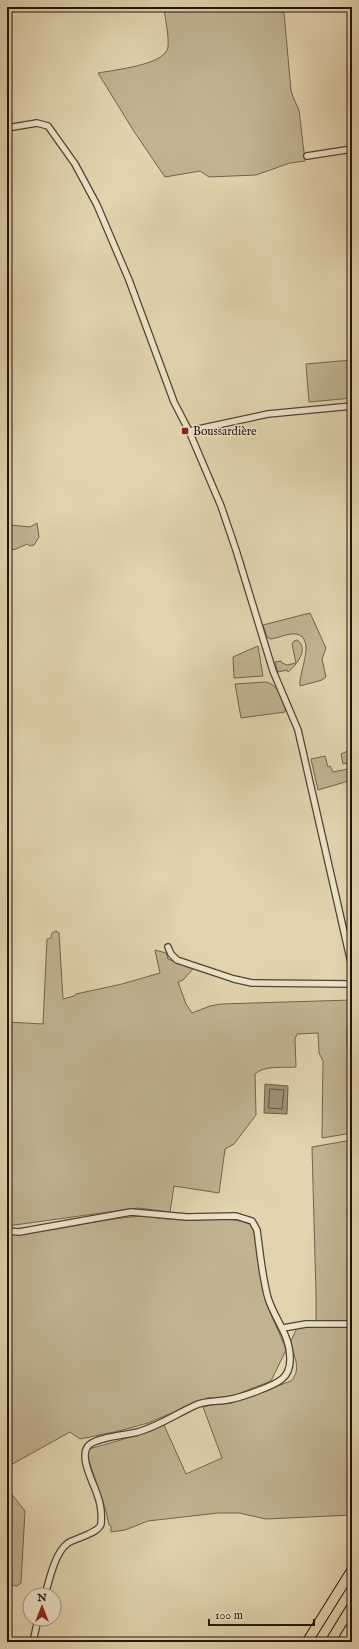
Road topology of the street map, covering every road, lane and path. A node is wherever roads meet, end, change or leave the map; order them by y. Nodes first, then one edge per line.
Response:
1 (7, 128) edge
2 (352, 149) edge
3 (307, 156) dead end
4 (352, 406) edge
5 (189, 431) junction
6 (168, 947) dead end
7 (352, 967) edge
8 (352, 984) edge
9 (7, 1231) edge
10 (352, 1324) edge
11 (283, 1328) junction
12 (352, 1570) edge
13 (48, 1587) edge
14 (352, 1606) edge
15 (36, 1627) edge
16 (33, 1642) edge
17 (307, 1642) edge
18 (330, 1642) edge

1 - 5 street
2 - 3 street
4 - 5 street
5 - 7 street
6 - 8 street
9 - 11 street
10 - 11 street
11 - 13 street
12 - 17 highway
14 - 18 highway
15 - 16 street

